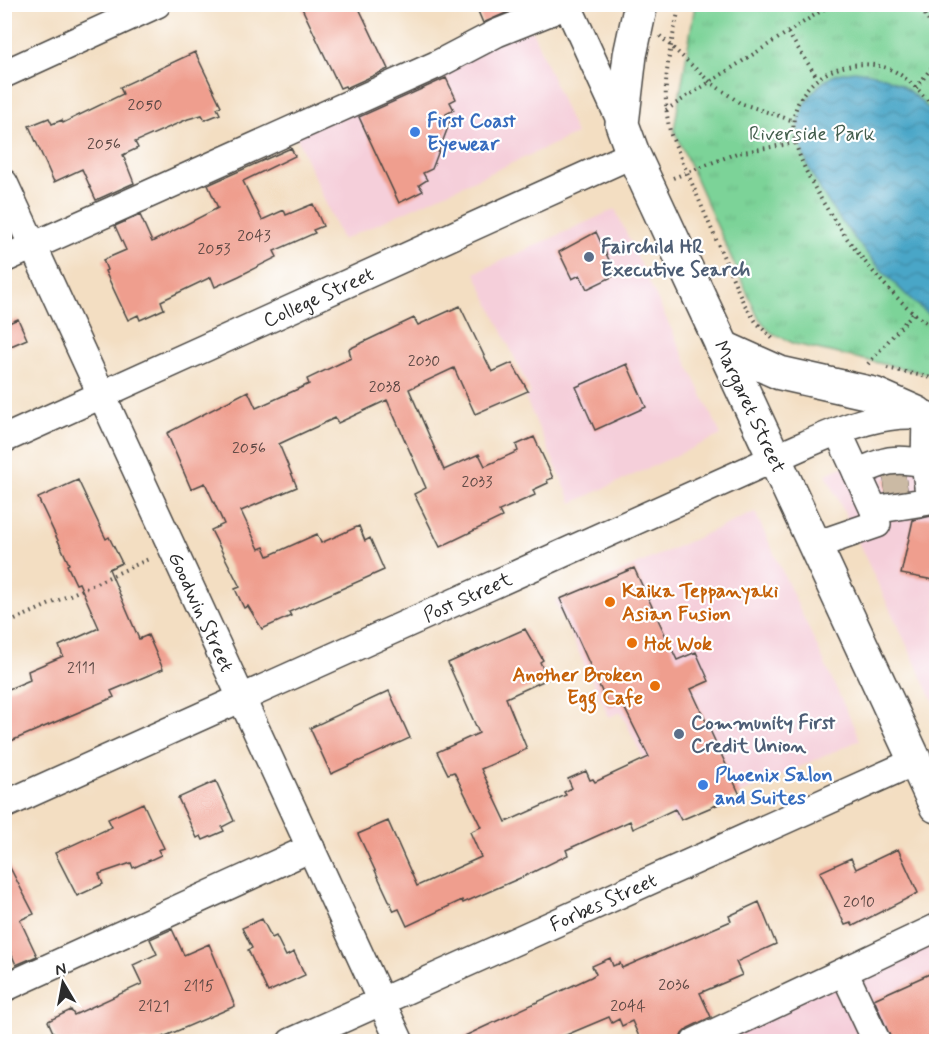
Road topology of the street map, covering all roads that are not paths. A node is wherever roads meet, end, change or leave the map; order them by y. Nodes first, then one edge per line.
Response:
1 (157, 4) edge
2 (567, 5) edge
3 (647, 17) edge
4 (4, 74) edge
5 (628, 139) junction
6 (4, 183) edge
7 (34, 246) junction
8 (4, 259) edge
9 (722, 347) junction
10 (101, 396) junction
11 (926, 415) edge
12 (838, 432) junction
13 (4, 439) edge
14 (774, 458) junction
15 (891, 482) junction
16 (816, 545) junction
17 (242, 698) junction
18 (916, 761) junction
19 (4, 805) edge
20 (936, 806) edge
21 (311, 848) junction
22 (936, 928) edge
23 (844, 972) junction
24 (4, 988) edge
25 (381, 1001) junction
26 (291, 1041) edge
27 (400, 1041) edge
28 (695, 1041) edge
29 (877, 1041) edge

1 - 4 street
2 - 5 street, Margaret Street
2 - 7 street
3 - 5 main road
5 - 9 main road, Margaret Street
5 - 10 street, College Street
6 - 7 street, Goodwin Street
7 - 8 street
7 - 10 street, Goodwin Street
9 - 11 main road
9 - 14 main road, Margaret Street
10 - 13 street, College Street
10 - 17 street, Goodwin Street
11 - 12 street, Post Street
11 - 15 street
12 - 14 street, Post Street
12 - 15 street
14 - 16 main road, Margaret Street
14 - 17 street, Post Street
15 - 16 street
16 - 18 main road, Margaret Street
17 - 19 street, Post Street
17 - 21 street, Goodwin Street
18 - 20 main road, Margaret Street
18 - 25 street, Forbes Street
21 - 24 street
21 - 25 street, Goodwin Street
22 - 23 street
23 - 28 street
23 - 29 street
25 - 26 street, Forbes Street
25 - 27 street, Goodwin Street

